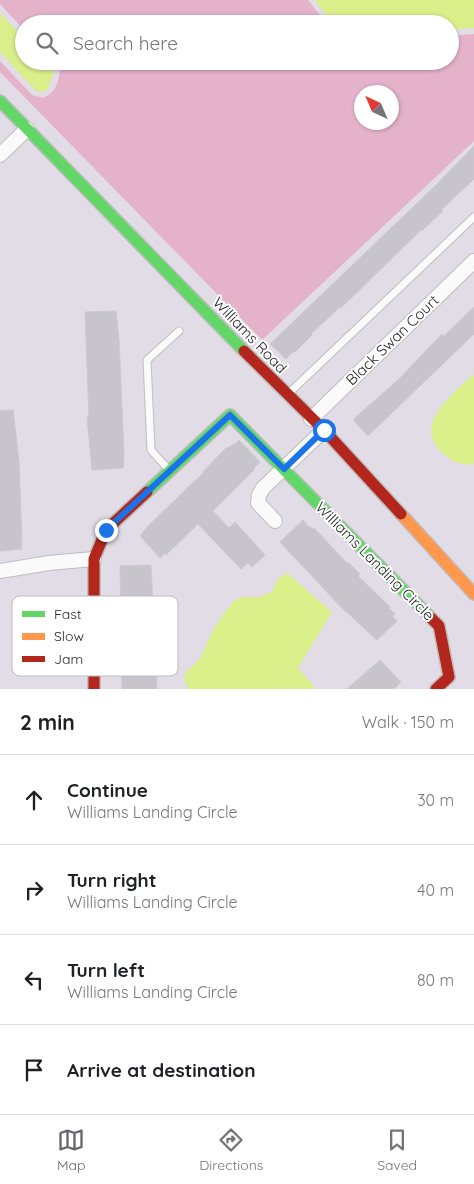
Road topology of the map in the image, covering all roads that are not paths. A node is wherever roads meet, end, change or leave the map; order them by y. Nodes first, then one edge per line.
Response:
1 (0, 101) edge
2 (27, 129) junction
3 (0, 155) edge
4 (474, 217) edge
5 (474, 261) edge
6 (179, 331) dead end
7 (287, 395) junction
8 (311, 419) junction
9 (324, 430) junction
10 (284, 469) junction
11 (170, 471) junction
12 (275, 521) dead end
13 (94, 559) junction
14 (0, 571) edge
15 (474, 594) edge
16 (94, 596) edge
17 (94, 676) edge
18 (94, 689) edge
19 (436, 689) edge

1 - 2 street, Williams Road
2 - 3 street
2 - 7 street, Williams Road
4 - 7 lane
5 - 8 street, Black Swan Court
6 - 11 lane
7 - 8 street, Williams Road
8 - 9 street, Williams Road
9 - 10 street
9 - 15 street, Williams Road
10 - 11 street, Williams Landing Circle
10 - 12 street
10 - 19 street, Williams Landing Circle
11 - 13 street, Williams Landing Circle
13 - 14 street
13 - 16 street, Williams Landing Circle
17 - 18 street, Williams Landing Circle

